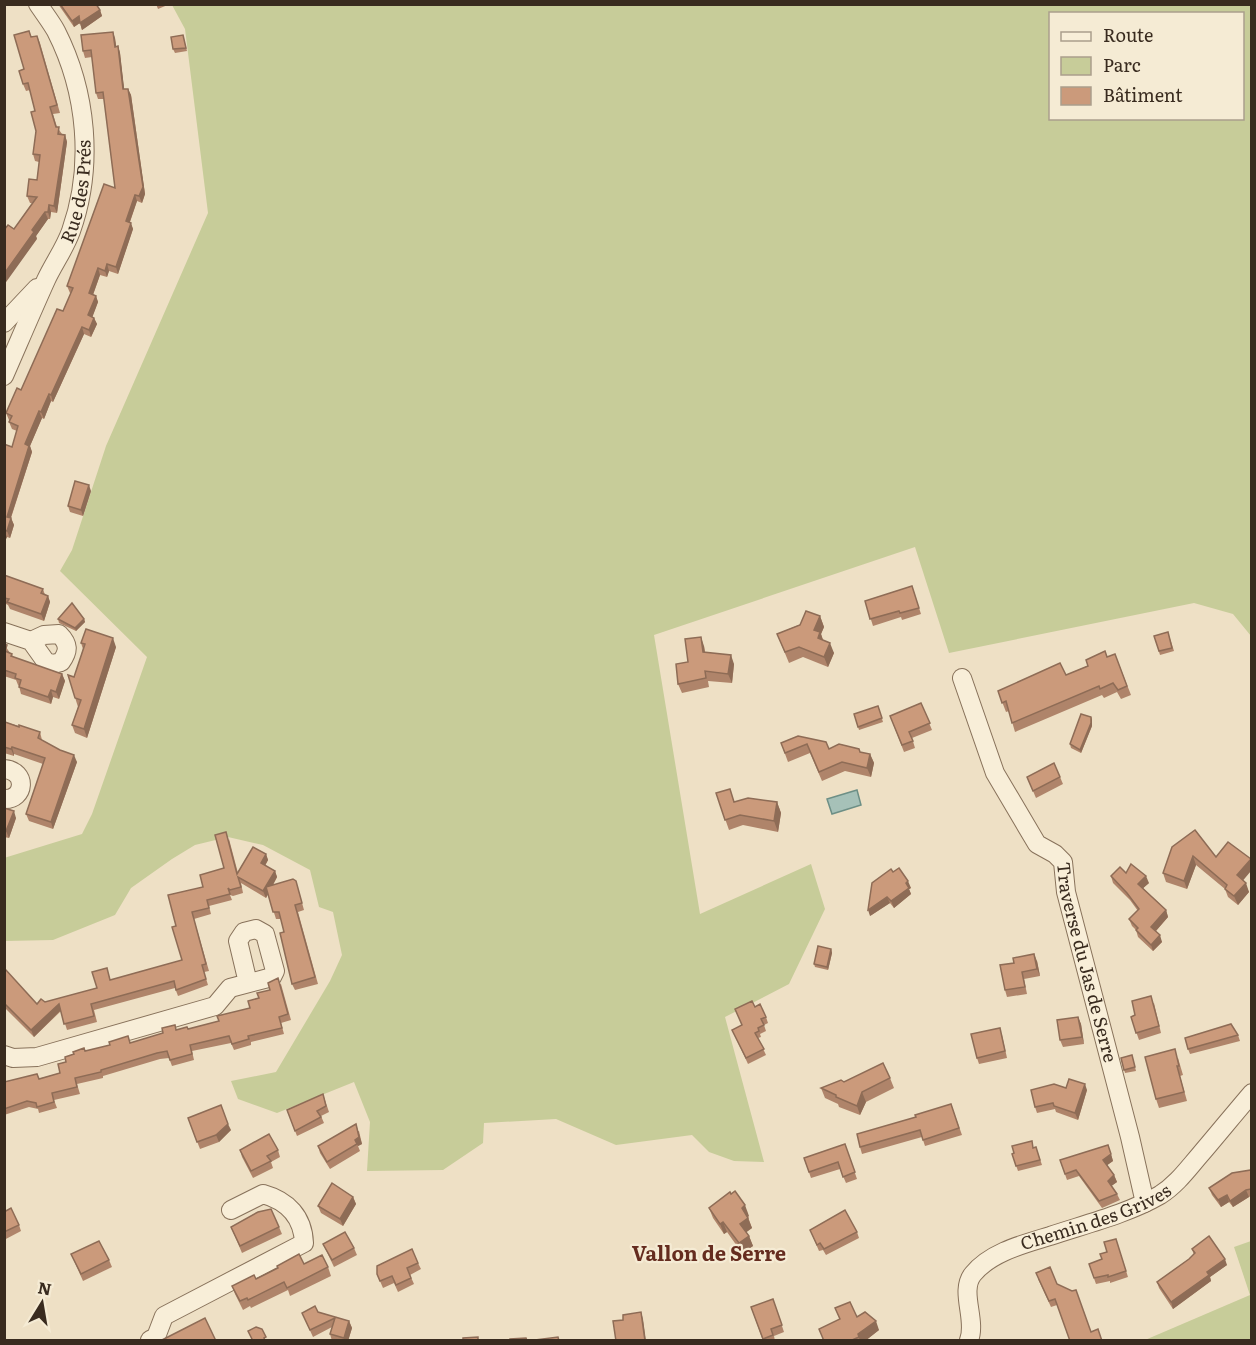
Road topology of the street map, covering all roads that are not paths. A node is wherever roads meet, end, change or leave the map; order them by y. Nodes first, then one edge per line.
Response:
1 (38, 4) edge
2 (47, 278) junction
3 (4, 323) edge
4 (4, 376) edge
5 (4, 632) edge
6 (31, 641) dead end
7 (962, 678) dead end
8 (4, 769) edge
9 (4, 799) edge
10 (248, 983) dead end
11 (4, 1054) edge
12 (1251, 1093) edge
13 (1145, 1203) junction
14 (231, 1210) dead end
15 (150, 1341) edge
16 (969, 1341) edge

1 - 2 street, Rue des Prés
2 - 3 street
2 - 4 street, Rue des Prés
5 - 6 street
7 - 13 street, Traverse du Jas de Serre
8 - 9 street
10 - 11 street
12 - 13 street, Chemin des Grives
13 - 16 street, Chemin des Grives
14 - 15 street

